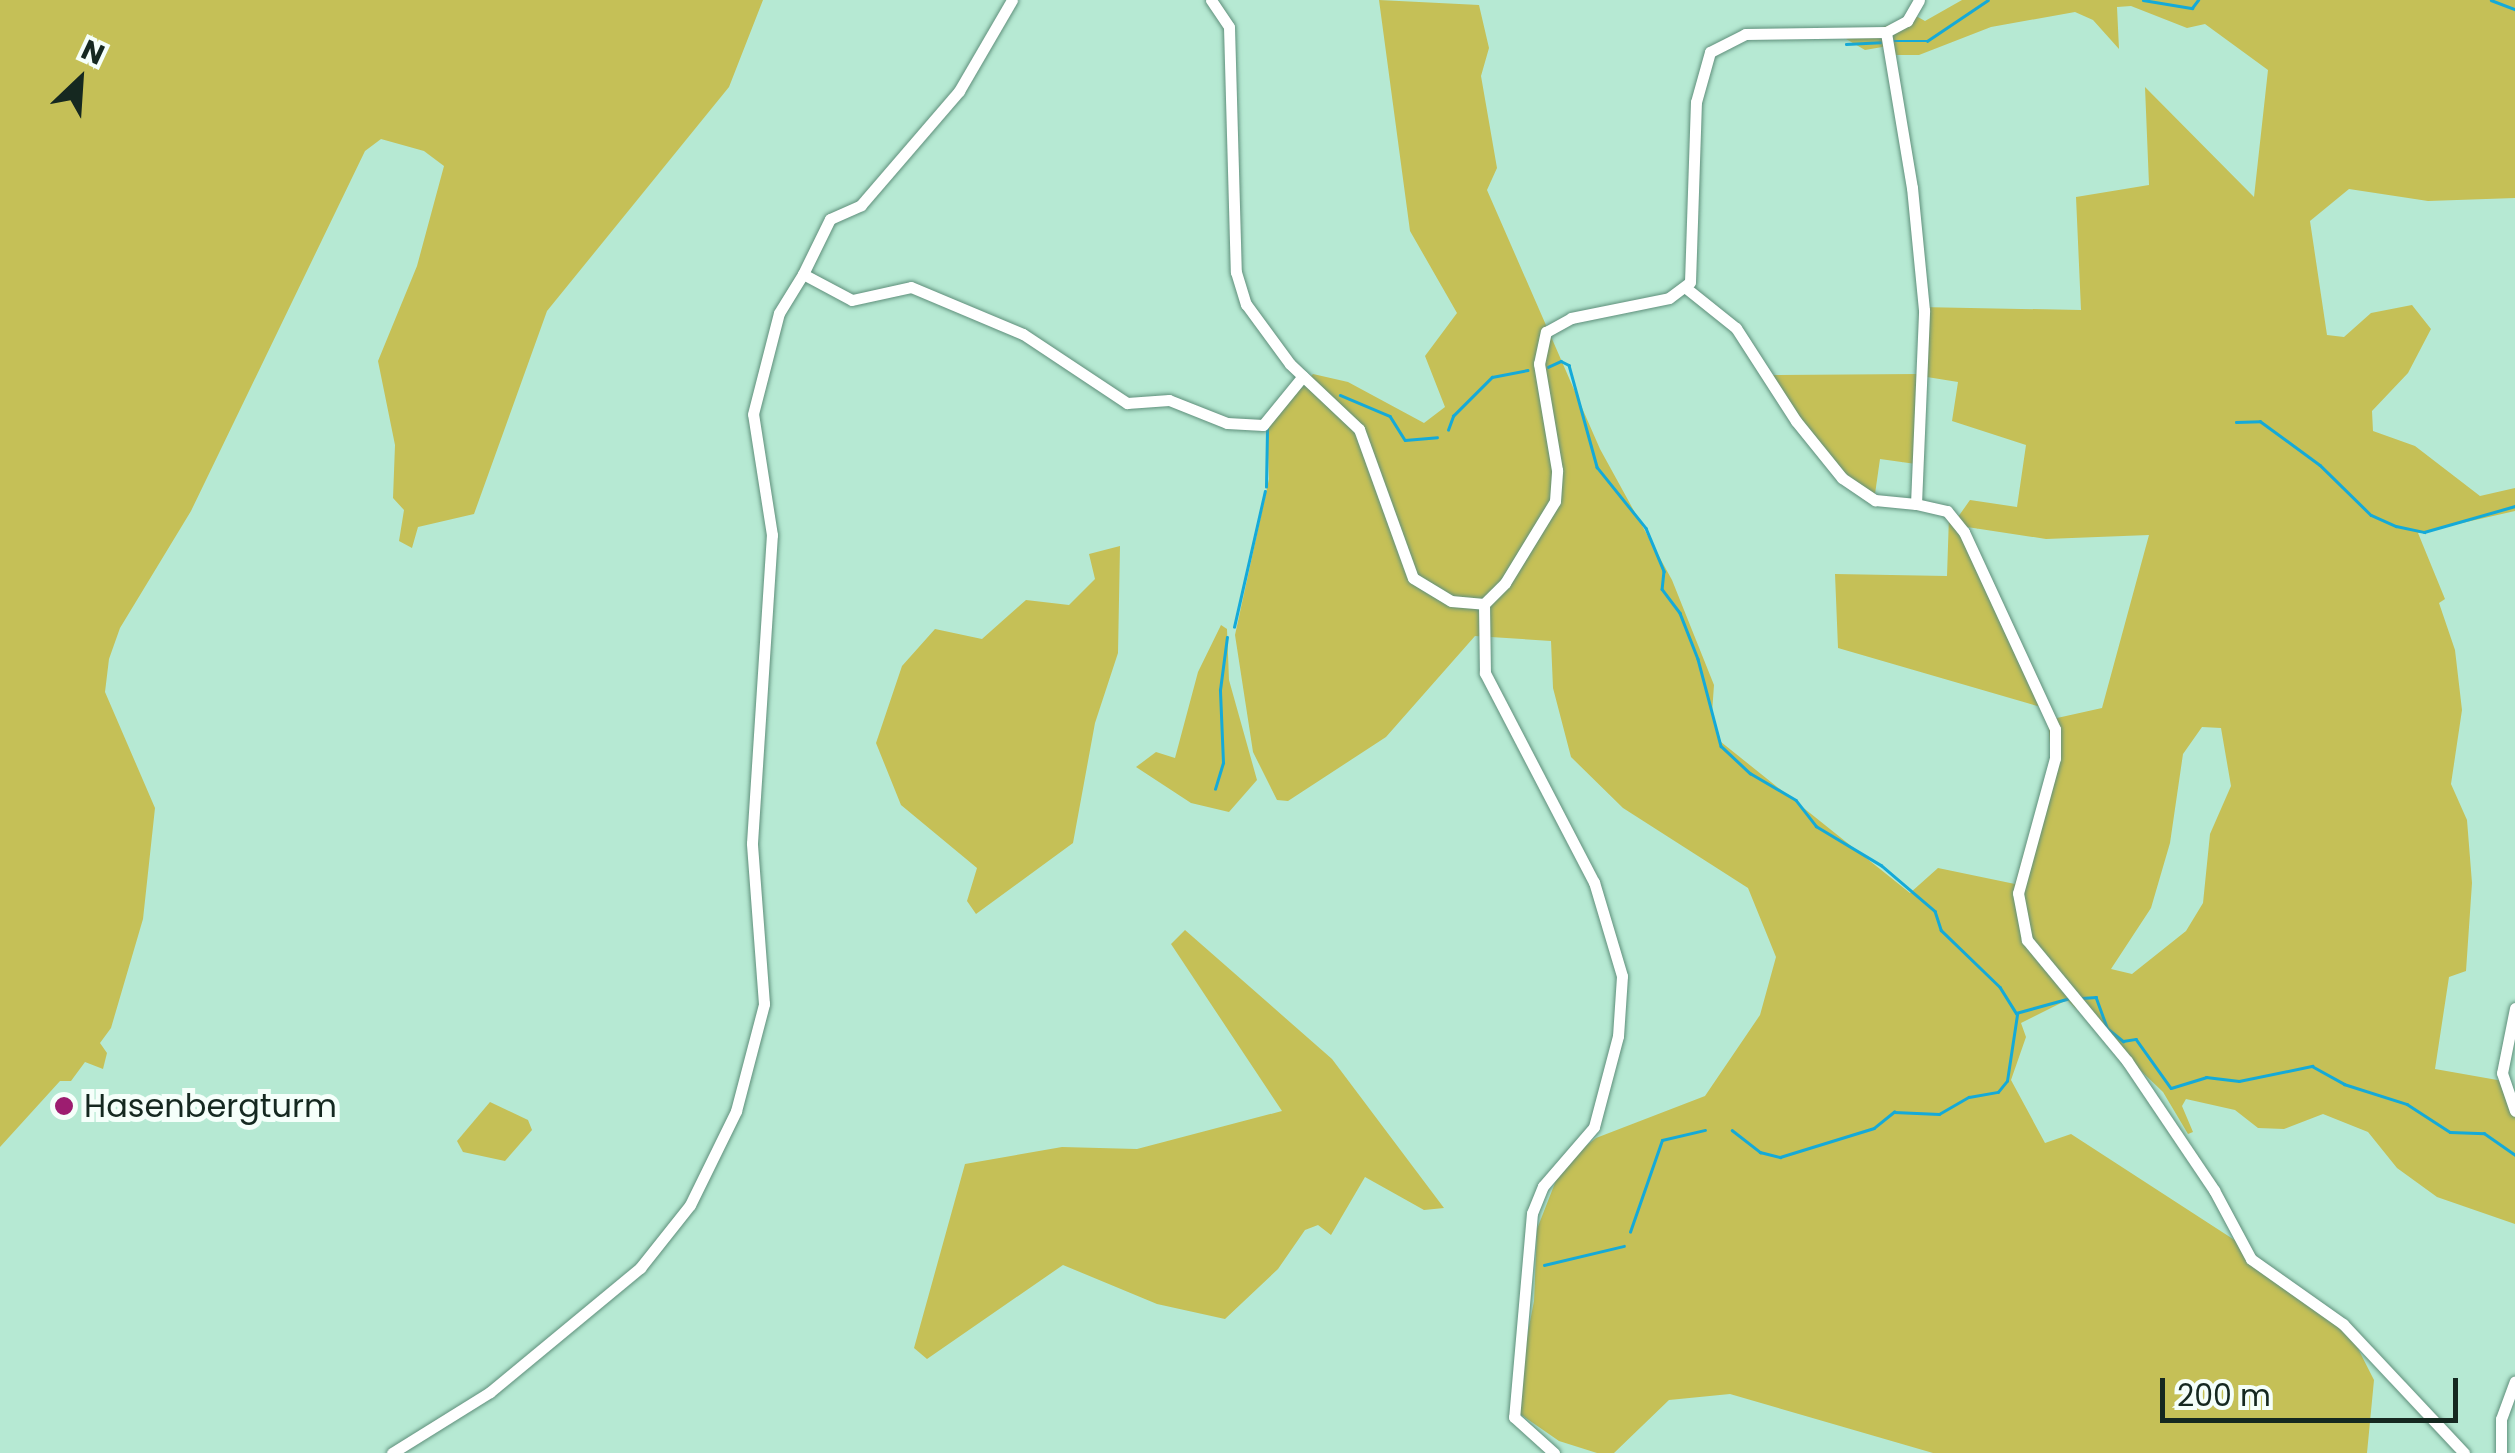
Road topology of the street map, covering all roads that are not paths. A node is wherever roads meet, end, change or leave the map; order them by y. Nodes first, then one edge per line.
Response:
1 (1012, 0) edge
2 (1211, 0) edge
3 (1919, 0) edge
4 (1886, 32) junction
5 (803, 274) junction
6 (1686, 288) junction
7 (1303, 376) junction
8 (1916, 504) junction
9 (1484, 604) junction
10 (2515, 1008) edge
11 (2515, 1111) edge
12 (2515, 1381) edge
13 (392, 1453) edge
14 (1554, 1453) edge
15 (2464, 1453) edge
16 (2500, 1453) edge

1 - 5 street
2 - 7 street
3 - 4 street
4 - 6 street
4 - 8 street
5 - 7 street
5 - 13 street
6 - 8 street
6 - 9 street
7 - 9 street
8 - 15 street
9 - 14 street
10 - 11 street
12 - 16 street

